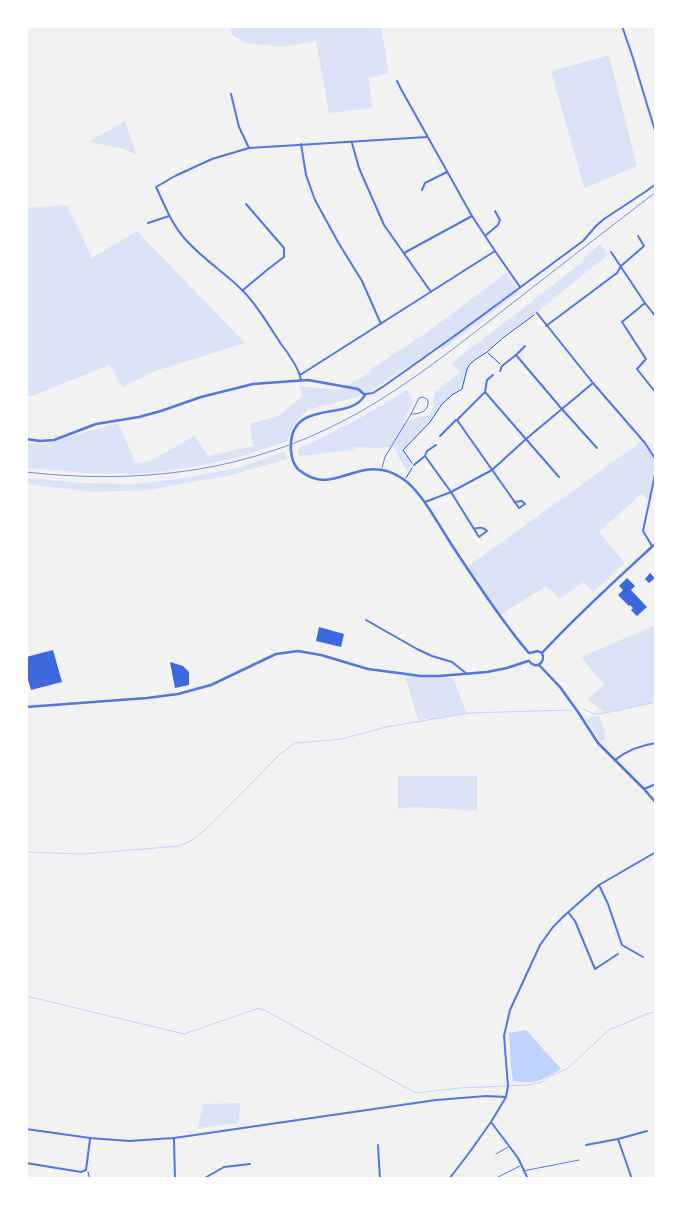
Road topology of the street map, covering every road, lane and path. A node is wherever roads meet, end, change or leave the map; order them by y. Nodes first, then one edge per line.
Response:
1 (622, 26) edge
2 (397, 81) dead end
3 (232, 94) dead end
4 (656, 134) edge
5 (427, 137) junction
6 (352, 142) junction
7 (301, 144) junction
8 (249, 148) junction
9 (447, 172) junction
10 (656, 184) edge
11 (422, 190) dead end
12 (246, 204) dead end
13 (496, 211) dead end
14 (169, 216) junction
15 (472, 216) junction
16 (148, 223) dead end
17 (485, 236) junction
18 (638, 236) dead end
19 (495, 251) junction
20 (611, 252) dead end
21 (404, 253) junction
22 (621, 266) junction
23 (520, 287) junction
24 (243, 290) junction
25 (430, 292) junction
26 (645, 303) junction
27 (537, 313) joint
28 (655, 313) edge
29 (656, 317) edge
30 (381, 324) junction
31 (546, 326) junction
32 (525, 346) dead end
33 (487, 352) junction
34 (516, 355) junction
35 (502, 366) junction
36 (500, 371) dead end
37 (300, 374) junction
38 (493, 375) dead end
39 (301, 380) junction
40 (593, 383) junction
41 (485, 392) junction
42 (656, 393) edge
43 (365, 394) junction
44 (561, 408) junction
45 (411, 414) junction
46 (457, 420) junction
47 (440, 436) dead end
48 (26, 439) edge
49 (526, 439) junction
50 (436, 445) dead end
51 (597, 448) dead end
52 (425, 456) junction
53 (656, 460) edge
54 (414, 465) junction
55 (382, 469) junction
56 (492, 470) junction
57 (656, 470) edge
58 (559, 477) dead end
59 (404, 480) junction
60 (451, 492) junction
61 (514, 502) dead end
62 (424, 503) junction
63 (474, 529) junction
64 (656, 543) edge
65 (652, 546) junction
66 (366, 620) dead end
67 (529, 653) junction
68 (542, 653) junction
69 (528, 661) junction
70 (539, 665) junction
71 (467, 674) junction
72 (26, 707) edge
73 (656, 743) edge
74 (615, 760) junction
75 (656, 784) edge
76 (644, 789) junction
77 (655, 800) edge
78 (656, 852) edge
79 (599, 885) junction
80 (568, 912) junction
81 (618, 954) dead end
82 (642, 957) dead end
83 (506, 1097) junction
84 (492, 1122) junction
85 (26, 1129) edge
86 (647, 1131) dead end
87 (90, 1138) junction
88 (174, 1138) junction
89 (618, 1139) junction
90 (378, 1145) dead end
91 (586, 1145) dead end
92 (509, 1146) junction
93 (496, 1154) dead end
94 (579, 1160) dead end
95 (26, 1163) edge
96 (250, 1164) dead end
97 (521, 1166) junction
98 (86, 1170) junction
99 (523, 1171) junction
100 (90, 1179) edge
101 (175, 1179) edge
102 (202, 1179) edge
103 (380, 1179) edge
104 (449, 1179) edge
105 (494, 1179) edge
106 (528, 1179) edge
107 (632, 1179) edge

1 - 4 street
2 - 5 street
3 - 8 street
5 - 6 street
5 - 9 street
6 - 7 street
6 - 21 street
7 - 8 street
7 - 30 street
8 - 14 street
9 - 11 street
9 - 15 street
10 - 23 street
12 - 24 street
13 - 17 street
14 - 16 street
14 - 24 street
15 - 17 street
15 - 21 street
17 - 19 street
18 - 22 street
19 - 23 street
19 - 25 street
20 - 22 street
21 - 25 street
22 - 26 street
22 - 31 street
23 - 43 street
24 - 37 street
25 - 30 street
26 - 28 street
26 - 42 street
27 - 31 street
27 - 33 path
28 - 29 street
30 - 37 street
31 - 40 street
32 - 34 street
33 - 35 path
33 - 54 path
34 - 35 street
34 - 44 street
35 - 36 street
37 - 39 street
38 - 41 street
39 - 43 street
39 - 48 street
40 - 44 street
40 - 53 street
41 - 46 street
41 - 49 street
43 - 55 street
44 - 49 street
44 - 51 street
45 - 45 lane
45 - 55 lane
46 - 47 street
46 - 56 street
49 - 56 street
49 - 58 street
50 - 52 street
52 - 54 street
52 - 60 street
54 - 59 path
55 - 59 street
56 - 60 street
56 - 61 street
57 - 65 street
59 - 62 street
60 - 62 street
60 - 63 street
62 - 67 street
63 - 63 street
64 - 65 street
65 - 68 street
66 - 71 street
67 - 68 street
67 - 69 street
68 - 70 street
69 - 70 street
69 - 71 street
70 - 74 street
71 - 72 street
73 - 74 street
74 - 76 street
75 - 76 street
76 - 77 street
78 - 79 street
79 - 80 street
79 - 82 street
80 - 81 street
80 - 83 street
83 - 84 street
83 - 88 street
84 - 92 street
84 - 104 street
85 - 87 street
86 - 89 street
87 - 88 street
87 - 98 street
88 - 101 street
89 - 91 street
89 - 107 street
90 - 103 street
92 - 93 lane
92 - 97 street
94 - 99 lane
95 - 98 street
96 - 102 street
97 - 99 street
97 - 105 lane
98 - 100 path
99 - 106 street

